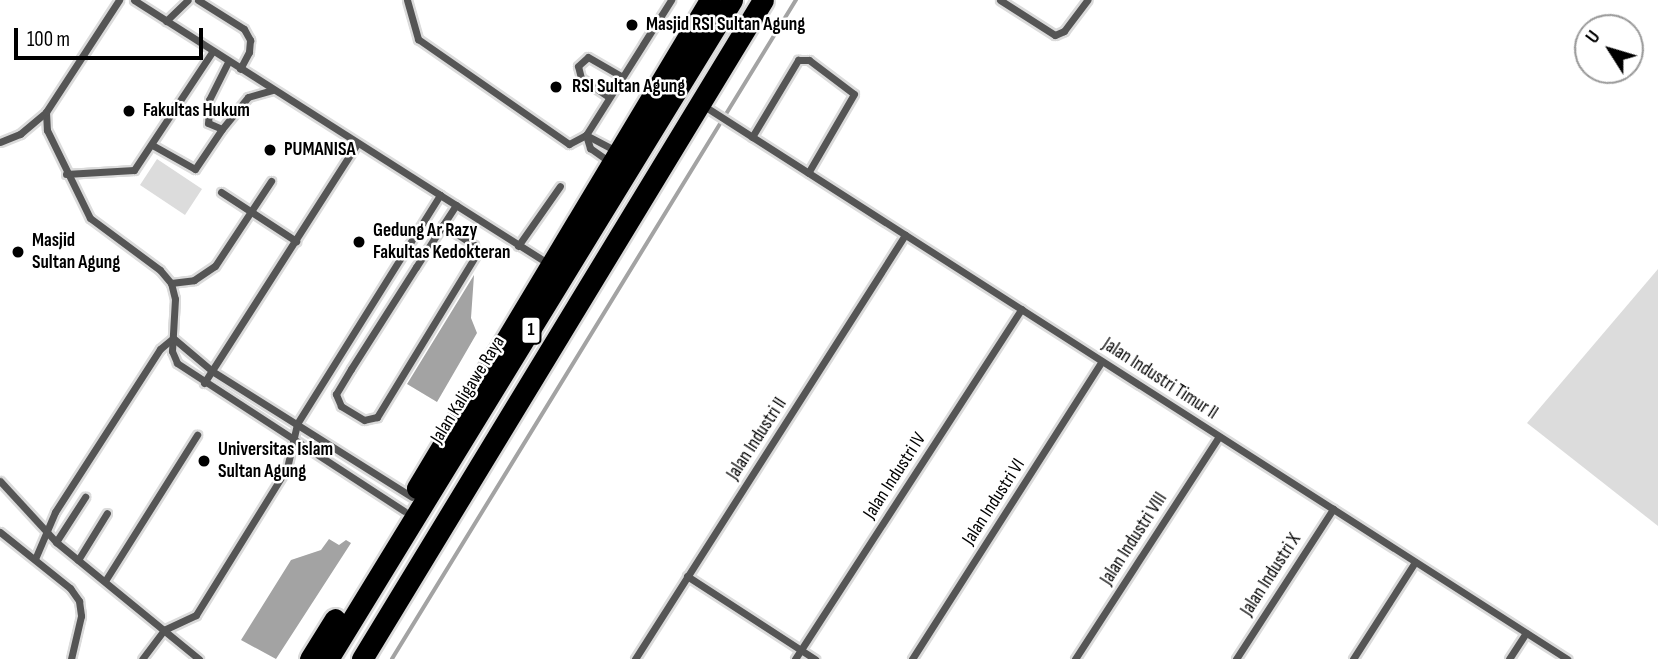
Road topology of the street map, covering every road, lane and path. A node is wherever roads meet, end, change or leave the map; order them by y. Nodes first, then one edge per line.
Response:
1 (119, 0) edge
2 (134, 0) edge
3 (188, 0) edge
4 (198, 0) edge
5 (407, 0) edge
6 (671, 0) edge
7 (709, 0) edge
8 (732, 0) edge
9 (746, 0) edge
10 (763, 0) edge
11 (1000, 0) edge
12 (1087, 0) edge
13 (166, 21) junction
14 (212, 52) junction
15 (228, 62) junction
16 (240, 69) junction
17 (622, 77) junction
18 (272, 90) junction
19 (610, 97) junction
20 (705, 107) junction
21 (46, 112) junction
22 (222, 129) junction
23 (586, 135) junction
24 (752, 137) junction
25 (0, 142) edge
26 (357, 144) junction
27 (154, 146) junction
28 (625, 161) junction
29 (808, 173) junction
30 (66, 174) junction
31 (271, 181) dead end
32 (560, 186) dead end
33 (221, 192) dead end
34 (440, 195) junction
35 (456, 205) junction
36 (251, 212) junction
37 (443, 225) junction
38 (905, 235) junction
39 (296, 241) junction
40 (518, 246) junction
41 (400, 258) junction
42 (551, 265) junction
43 (415, 267) junction
44 (171, 283) junction
45 (376, 295) junction
46 (391, 305) junction
47 (1021, 309) junction
48 (173, 338) junction
49 (338, 356) junction
50 (1102, 361) junction
51 (351, 369) junction
52 (212, 371) junction
53 (204, 383) junction
54 (297, 424) junction
55 (197, 435) dead end
56 (1219, 436) junction
57 (290, 439) junction
58 (0, 481) edge
59 (85, 498) dead end
60 (1333, 509) junction
61 (421, 511) junction
62 (107, 513) dead end
63 (48, 532) junction
64 (0, 533) edge
65 (56, 542) junction
66 (35, 559) junction
67 (78, 560) junction
68 (1415, 562) junction
69 (687, 576) junction
70 (105, 581) junction
71 (164, 630) junction
72 (1526, 633) junction
73 (801, 649) junction
74 (71, 659) edge
75 (142, 659) edge
76 (200, 659) edge
77 (310, 659) edge
78 (328, 659) edge
79 (346, 659) edge
80 (362, 659) edge
81 (635, 659) edge
82 (795, 659) edge
83 (815, 659) edge
84 (912, 659) edge
85 (1075, 659) edge
86 (1236, 659) edge
87 (1353, 659) edge
88 (1509, 659) edge
89 (1567, 659) edge

1 - 21 lane
2 - 13 lane
3 - 13 lane
4 - 16 lane
5 - 23 lane
6 - 17 lane
7 - 28 highway
8 - 28 highway, Jalan Kaligawe Raya / 1
9 - 28 highway, Jalan Kaligawe Raya / 1
10 - 20 highway
11 - 12 lane
13 - 14 lane
14 - 15 lane
14 - 27 lane
15 - 16 lane
15 - 22 lane
16 - 18 lane
17 - 19 lane
17 - 19 lane
18 - 22 lane
18 - 26 lane
19 - 23 lane
20 - 24 lane, Jalan Industri Timur II
20 - 80 highway
21 - 25 lane
21 - 30 lane
22 - 27 lane
23 - 28 lane
23 - 28 lane
24 - 29 lane, Jalan Industri Timur II
24 - 29 lane
26 - 34 lane
26 - 39 lane
27 - 30 lane
28 - 42 highway
28 - 61 highway, Jalan Kaligawe Raya / 1
29 - 38 lane, Jalan Industri Timur II
30 - 44 lane
31 - 36 lane
32 - 40 lane
33 - 36 lane
34 - 35 lane
34 - 41 lane
35 - 37 lane
35 - 40 lane
36 - 39 lane
36 - 44 lane
37 - 43 lane
37 - 51 lane
38 - 47 lane, Jalan Industri Timur II
38 - 69 lane, Jalan Industri II
39 - 52 lane
40 - 42 lane
41 - 43 lane
41 - 45 lane
42 - 61 highway
43 - 46 lane
44 - 48 lane
45 - 46 lane
45 - 49 lane
46 - 51 lane
47 - 50 lane, Jalan Industri Timur II
47 - 73 lane, Jalan Industri IV
48 - 52 lane
48 - 53 lane
48 - 63 lane
49 - 51 lane
49 - 54 lane
50 - 56 lane, Jalan Industri Timur II
50 - 84 lane, Jalan Industri VI
52 - 53 lane
52 - 54 lane
53 - 57 lane
54 - 57 lane
54 - 61 lane
55 - 70 lane
56 - 60 lane, Jalan Industri Timur II
56 - 85 lane, Jalan Industri VIII
57 - 61 lane
57 - 71 lane
58 - 63 lane
59 - 65 lane
60 - 68 lane, Jalan Industri Timur II
60 - 86 lane, Jalan Industri X
61 - 77 highway
61 - 78 highway, Jalan Kaligawe Raya / 1
61 - 79 highway, Jalan Kaligawe Raya / 1
62 - 67 lane
63 - 65 lane
63 - 66 lane
64 - 66 lane
65 - 67 lane
66 - 74 lane
67 - 70 lane
68 - 72 lane, Jalan Industri Timur II
68 - 87 lane
69 - 73 lane
69 - 81 lane, Jalan Industri II
70 - 71 lane
71 - 75 lane
71 - 76 lane
72 - 88 lane
72 - 89 lane, Jalan Industri Timur II
73 - 82 lane, Jalan Industri IV
73 - 83 lane

